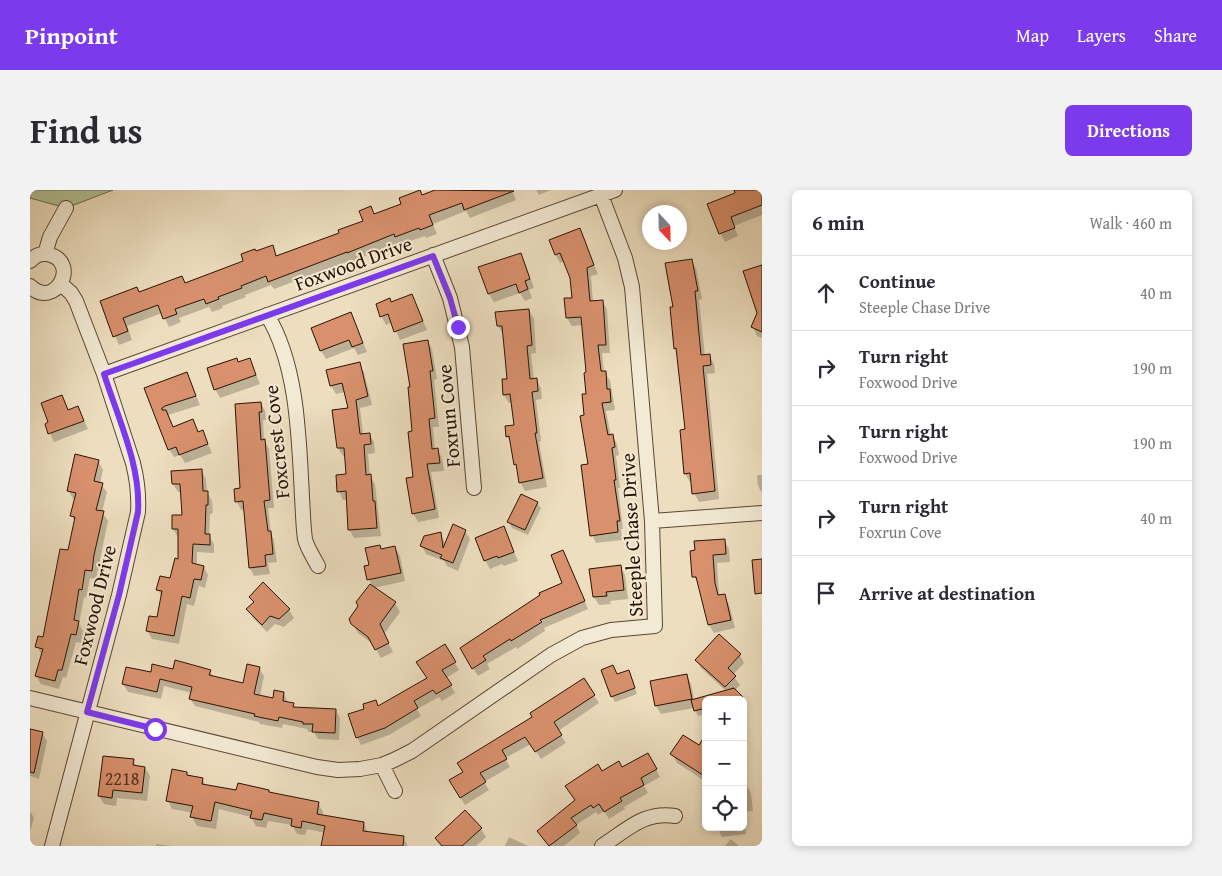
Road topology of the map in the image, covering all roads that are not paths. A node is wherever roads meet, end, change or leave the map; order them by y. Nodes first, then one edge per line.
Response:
1 (615, 190) edge
2 (600, 195) junction
3 (66, 208) dead end
4 (45, 254) junction
5 (433, 256) junction
6 (30, 261) edge
7 (61, 284) junction
8 (30, 286) edge
9 (267, 315) junction
10 (104, 374) junction
11 (474, 488) dead end
12 (762, 513) edge
13 (652, 521) junction
14 (318, 566) dead end
15 (30, 698) edge
16 (87, 712) junction
17 (382, 765) junction
18 (395, 791) dead end
19 (675, 816) dead end
20 (52, 846) edge
21 (602, 846) edge

1 - 2 street, Foxwood Drive
2 - 5 street, Foxwood Drive
2 - 13 street, Steeple Chase Drive
3 - 4 street
4 - 6 street
4 - 7 street
5 - 9 street, Foxwood Drive
5 - 11 street, Foxrun Cove
7 - 8 street
7 - 10 street, Foxwood Drive
9 - 10 street, Foxwood Drive
9 - 14 street, Foxcrest Cove
10 - 16 street, Foxwood Drive
12 - 13 street
13 - 17 street, Steeple Chase Drive
15 - 16 street, Steeple Chase Drive
16 - 17 street, Steeple Chase Drive
16 - 20 street, Foxwood Drive
17 - 18 street
19 - 21 street

